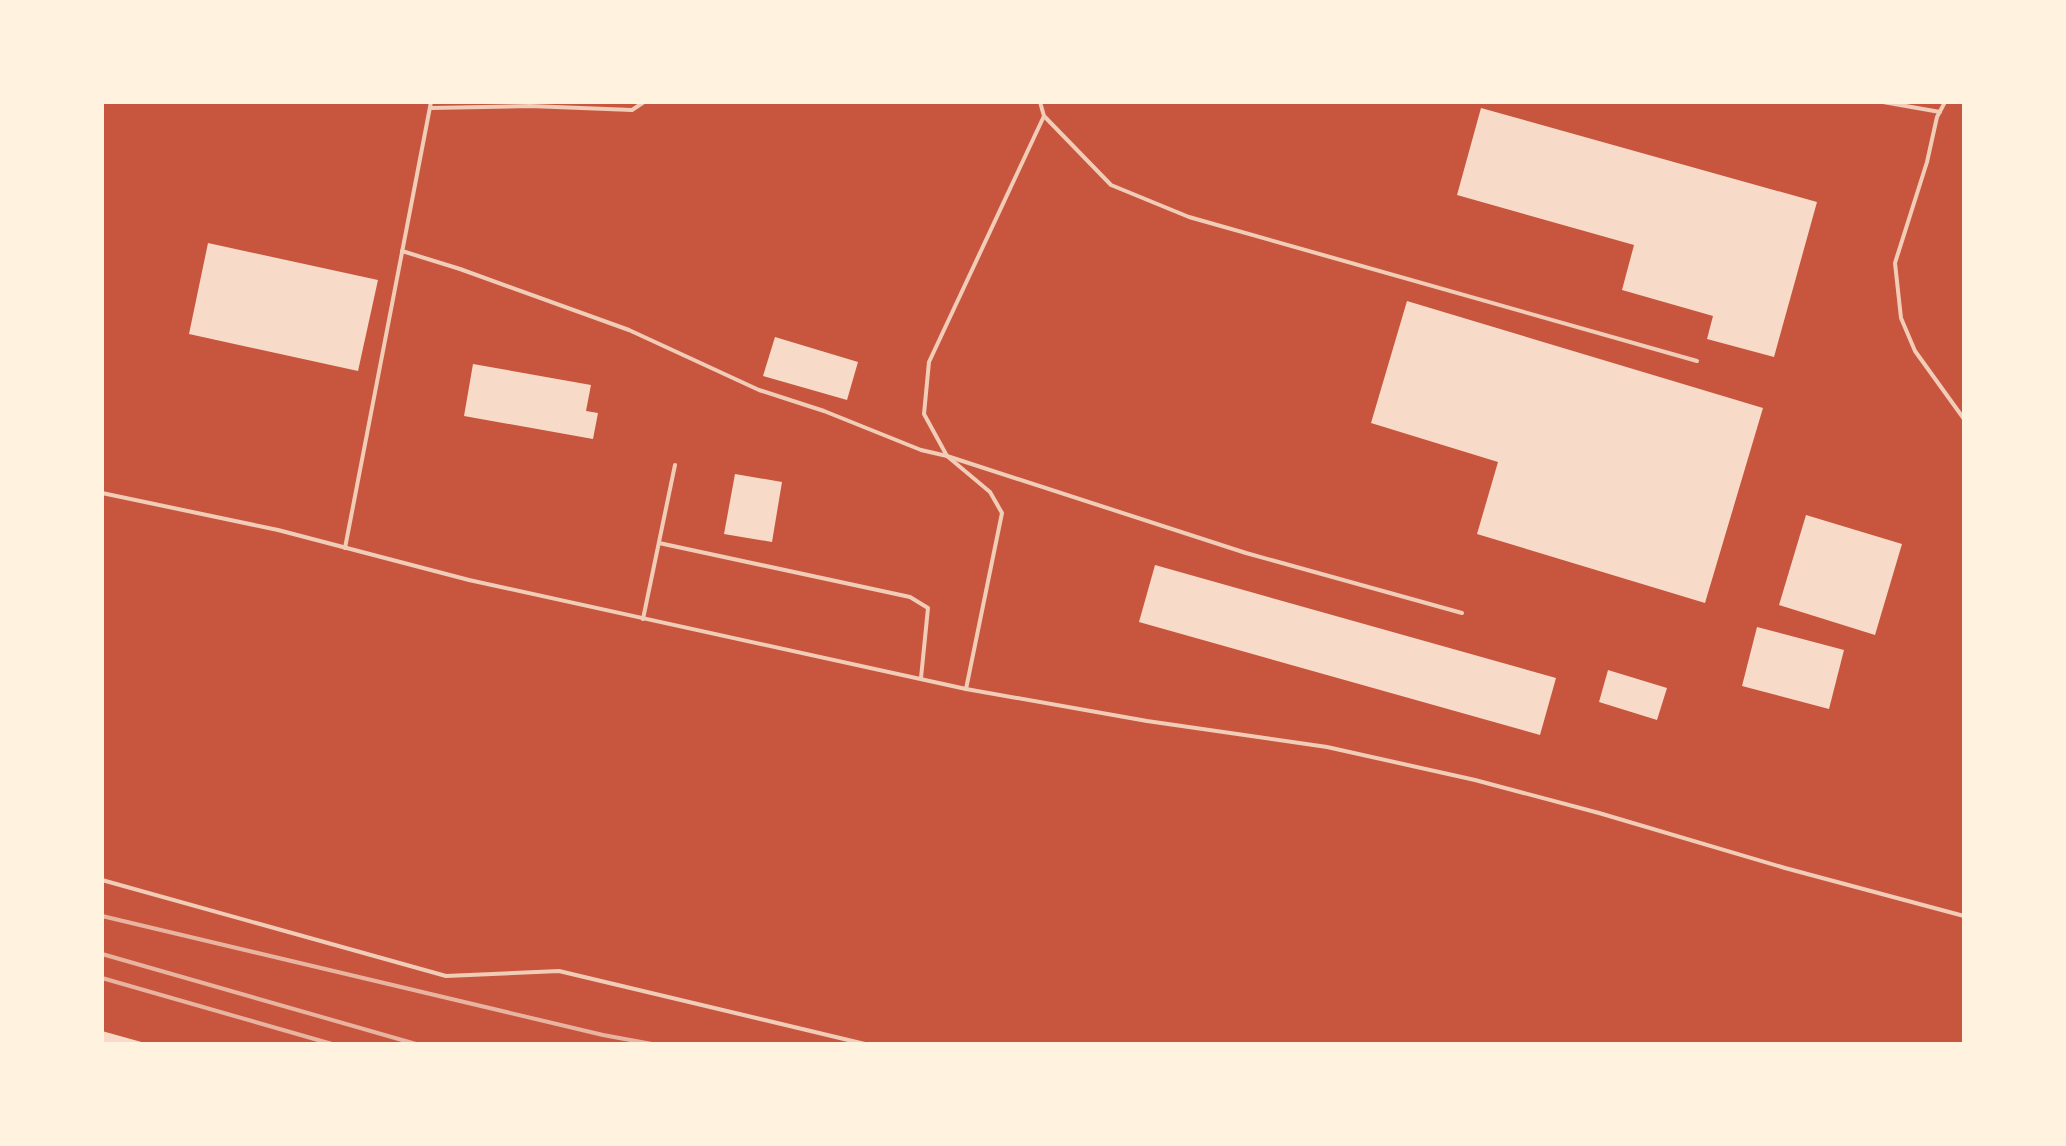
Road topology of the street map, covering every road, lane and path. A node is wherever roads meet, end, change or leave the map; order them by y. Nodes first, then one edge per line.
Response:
1 (431, 102) edge
2 (644, 102) edge
3 (1040, 102) edge
4 (1884, 102) edge
5 (1945, 102) edge
6 (430, 108) junction
7 (1940, 112) junction
8 (1044, 116) junction
9 (402, 251) junction
10 (1697, 361) dead end
11 (1964, 419) edge
12 (947, 456) junction
13 (675, 465) dead end
14 (102, 493) edge
15 (659, 543) junction
16 (345, 548) junction
17 (1462, 613) dead end
18 (643, 619) junction
19 (922, 678) junction
20 (966, 689) junction
21 (102, 880) edge
22 (1964, 916) edge
23 (865, 1044) edge

1 - 6 lane
2 - 6 lane
3 - 8 lane
4 - 7 lane
5 - 7 lane
6 - 9 lane
7 - 11 lane
8 - 10 lane
8 - 12 lane
9 - 12 lane
9 - 16 lane
12 - 17 lane
12 - 20 lane
13 - 15 lane
14 - 16 lane
15 - 18 lane
15 - 19 lane
16 - 18 lane
18 - 19 lane
19 - 20 lane
20 - 22 lane
21 - 23 lane

